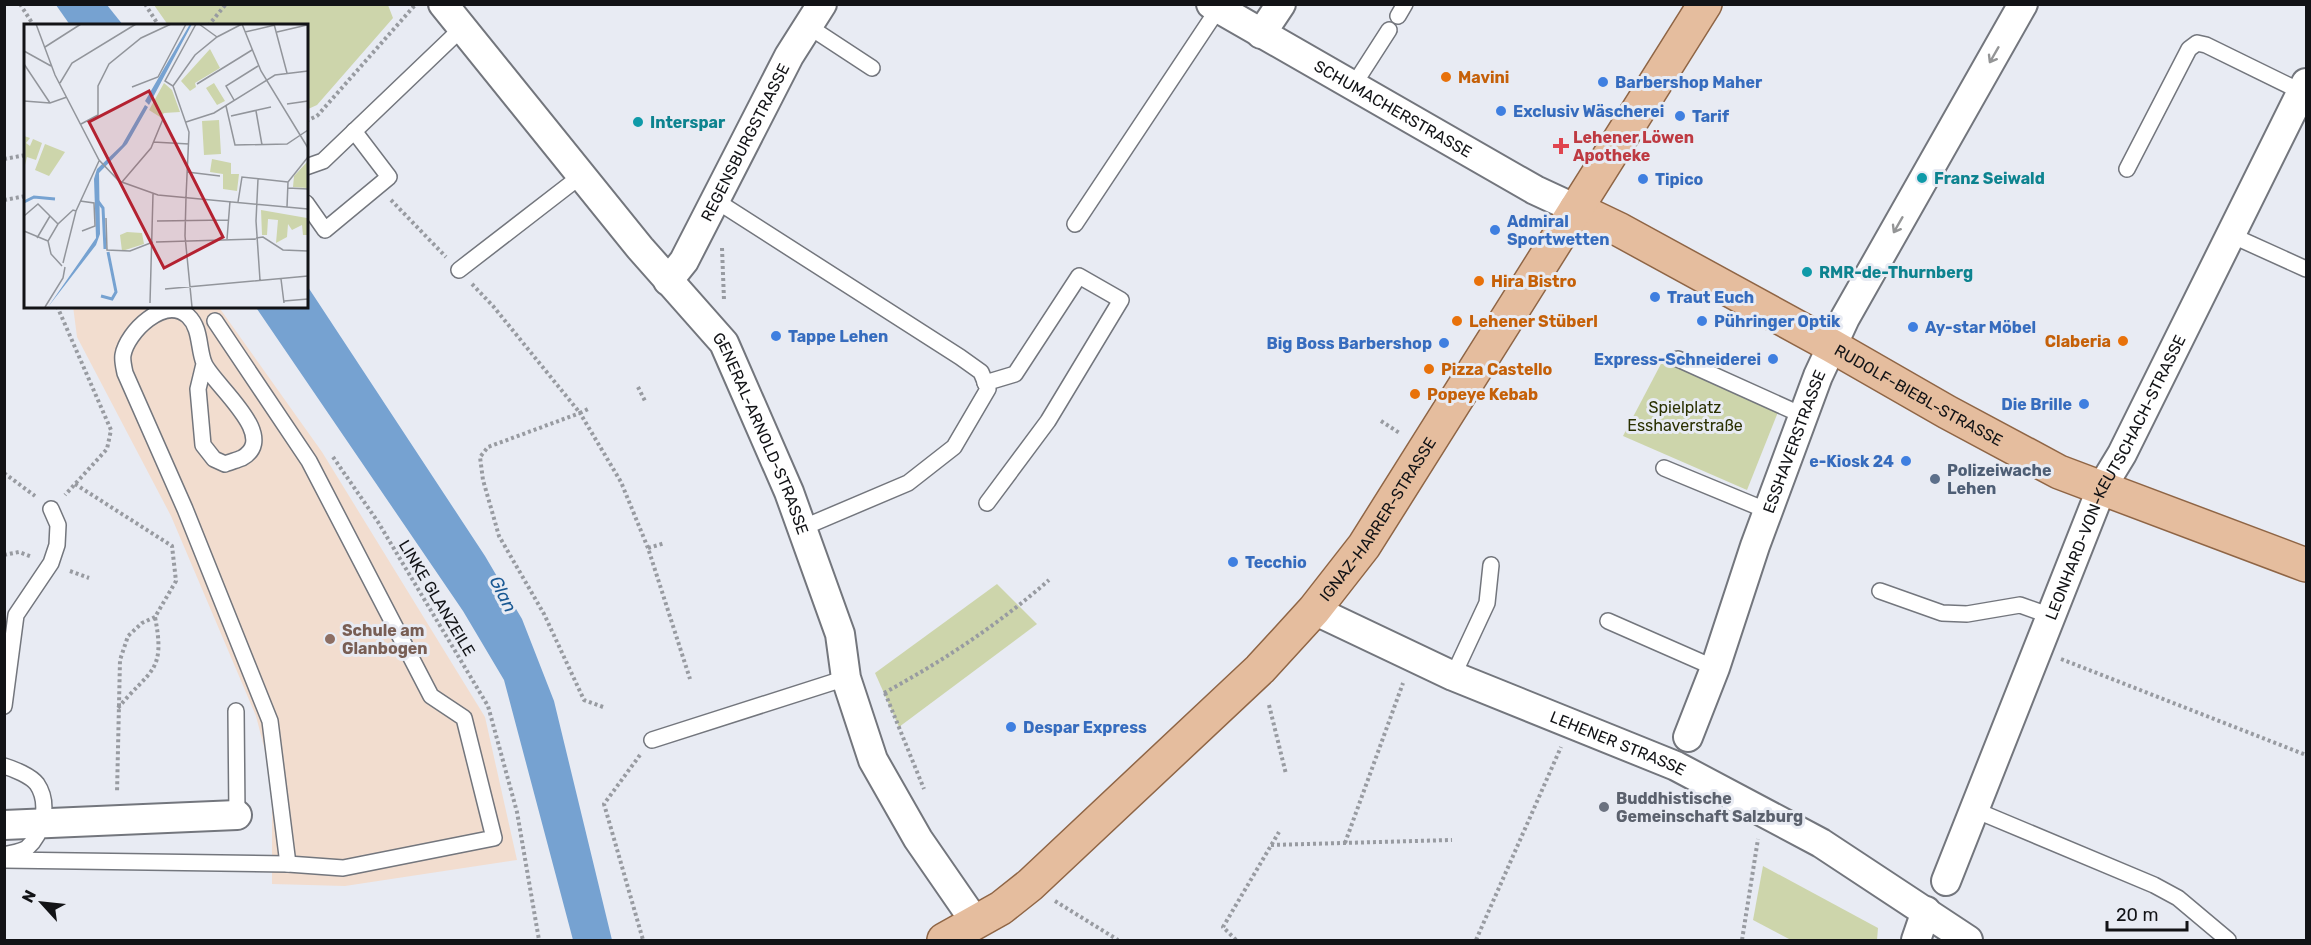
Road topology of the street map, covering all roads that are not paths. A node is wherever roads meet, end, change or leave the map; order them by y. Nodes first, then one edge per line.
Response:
1 (443, 4) edge
2 (1281, 4) edge
3 (1705, 4) edge
4 (2023, 4) edge
5 (1214, 7) edge
6 (815, 15) edge
7 (461, 29) junction
8 (1389, 30) dead end
9 (1261, 34) junction
10 (872, 68) dead end
11 (1353, 86) junction
12 (2304, 88) edge
13 (354, 131) junction
14 (308, 166) edge
15 (2127, 170) dead end
16 (582, 175) junction
17 (715, 200) junction
18 (308, 206) edge
19 (1576, 209) junction
20 (1076, 224) dead end
21 (2230, 235) junction
22 (2307, 269) edge
23 (459, 270) road end
24 (668, 280) junction
25 (215, 321) dead end
26 (1832, 346) junction
27 (1678, 359) dead end
28 (204, 364) junction
29 (985, 383) junction
30 (1802, 415) junction
31 (1664, 468) dead end
32 (2102, 487) junction
33 (987, 503) dead end
34 (51, 509) road end
35 (1768, 511) junction
36 (802, 528) junction
37 (2304, 558) edge
38 (1491, 566) dead end
39 (1880, 591) dead end
40 (1314, 610) junction
41 (2051, 616) junction
42 (1608, 621) dead end
43 (1715, 668) junction
44 (1453, 676) junction
45 (849, 690) junction
46 (4, 705) edge
47 (236, 711) dead end
48 (1688, 737) dead end
49 (652, 740) road end
50 (4, 766) edge
51 (1974, 810) junction
52 (237, 815) joint
53 (41, 823) junction
54 (4, 825) edge
55 (4, 855) edge
56 (4, 860) edge
57 (288, 864) junction
58 (1946, 881) dead end
59 (1926, 911) junction
60 (960, 934) edge
61 (1916, 940) edge
62 (1968, 940) edge
63 (2228, 940) edge

1 - 7 street, GENERAL-ARNOLD-STRASSE
2 - 9 street
3 - 19 main road, IGNAZ-HARRER-STRASSE
4 -> 26 street, ESSHAVERSTRASSE
5 - 9 street, SCHUMACHERSTRASSE
5 - 20 lane
6 - 10 lane
6 - 17 street, REGENSBURGSTRASSE
7 - 13 lane
7 - 16 street, GENERAL-ARNOLD-STRASSE
8 - 11 lane
9 - 11 street, SCHUMACHERSTRASSE
11 - 19 street, SCHUMACHERSTRASSE
12 - 15 lane
12 - 21 street, LEONHARD-VON-KEUTSCHACH-STRASSE
13 - 14 lane
13 - 18 lane
16 - 23 lane
16 - 24 street, GENERAL-ARNOLD-STRASSE
17 - 24 street, REGENSBURGSTRASSE
17 - 29 lane
19 - 26 main road, RUDOLF-BIEBL-STRASSE
19 - 40 main road, IGNAZ-HARRER-STRASSE
21 - 22 lane
21 - 32 street, LEONHARD-VON-KEUTSCHACH-STRASSE
24 - 36 street, GENERAL-ARNOLD-STRASSE
25 - 57 lane
26 - 30 street, ESSHAVERSTRASSE
26 - 32 main road, RUDOLF-BIEBL-STRASSE
27 - 30 lane
28 - 28 lane
28 - 57 lane
29 - 33 lane
29 - 36 lane
30 - 35 street, ESSHAVERSTRASSE
31 - 35 lane
32 - 37 main road, RUDOLF-BIEBL-STRASSE
32 - 41 street, LEONHARD-VON-KEUTSCHACH-STRASSE
34 - 46 lane
35 - 43 street, ESSHAVERSTRASSE
36 - 45 street, GENERAL-ARNOLD-STRASSE
38 - 44 lane
39 - 41 lane
40 - 44 street, LEHENER STRASSE
40 - 60 main road, IGNAZ-HARRER-STRASSE
41 - 51 street, LEONHARD-VON-KEUTSCHACH-STRASSE
42 - 43 lane
43 - 48 street, ESSHAVERSTRASSE
44 - 59 street, LEHENER STRASSE
45 - 49 lane
45 - 60 street, GENERAL-ARNOLD-STRASSE
47 - 52 lane
50 - 53 lane
51 - 58 street, LEONHARD-VON-KEUTSCHACH-STRASSE
51 - 63 lane
52 - 53 street
53 - 54 street
53 - 55 lane
56 - 57 lane
59 - 61 street
59 - 62 street, LEHENER STRASSE

